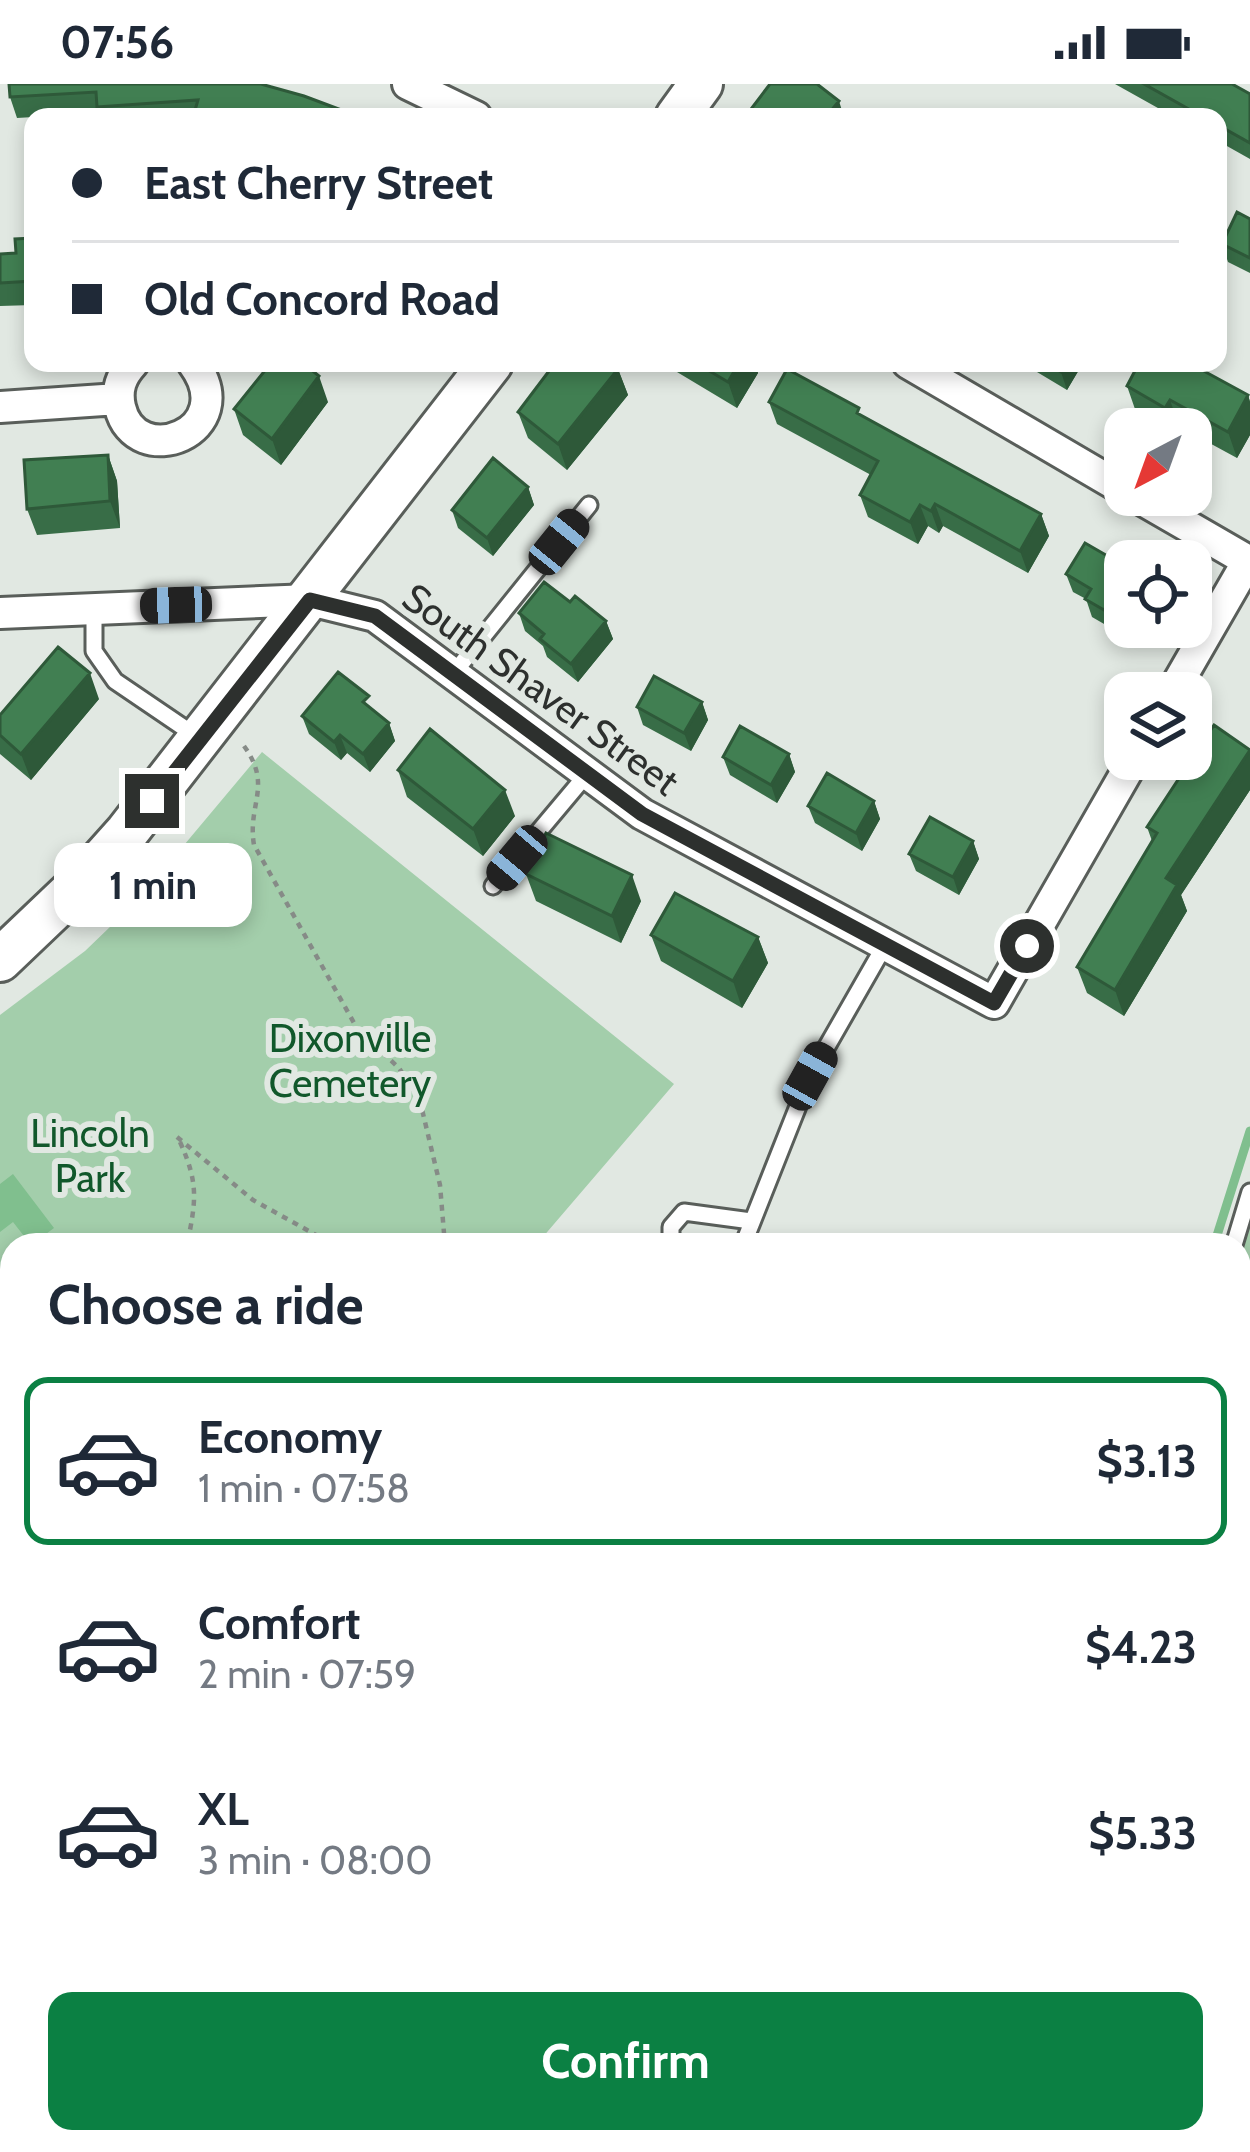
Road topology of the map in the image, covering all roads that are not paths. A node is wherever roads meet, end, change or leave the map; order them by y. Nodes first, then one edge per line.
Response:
1 (408, 84) edge
2 (701, 84) edge
3 (457, 108) edge
4 (683, 108) edge
5 (126, 372) edge
6 (198, 372) edge
7 (483, 372) edge
8 (923, 372) edge
9 (118, 399) junction
10 (0, 407) edge
11 (1104, 478) edge
12 (589, 505) dead end
13 (1170, 516) edge
14 (1249, 562) edge
15 (310, 600) junction
16 (94, 609) junction
17 (0, 613) edge
18 (1184, 672) edge
19 (453, 674) junction
20 (201, 740) junction
21 (587, 774) junction
22 (1123, 780) edge
23 (493, 886) dead end
24 (885, 945) junction
25 (0, 960) edge
26 (1250, 1192) edge
27 (751, 1222) junction
28 (671, 1233) edge
29 (747, 1233) edge
30 (1238, 1233) edge

1 - 3 street
2 - 4 main road
5 - 9 street
6 - 9 street
7 - 15 main road
8 - 11 street
9 - 10 street
12 - 19 lane
13 - 14 street
14 - 18 street
15 - 16 street, South Shaver Street
15 - 19 street, South Shaver Street
15 - 20 main road
16 - 17 street, South Shaver Street
16 - 20 lane
19 - 21 street, South Shaver Street
20 - 25 main road
21 - 23 lane
21 - 24 street, South Shaver Street
22 - 24 street, South Shaver Street
24 - 27 lane
26 - 30 lane
27 - 28 lane
27 - 29 lane

